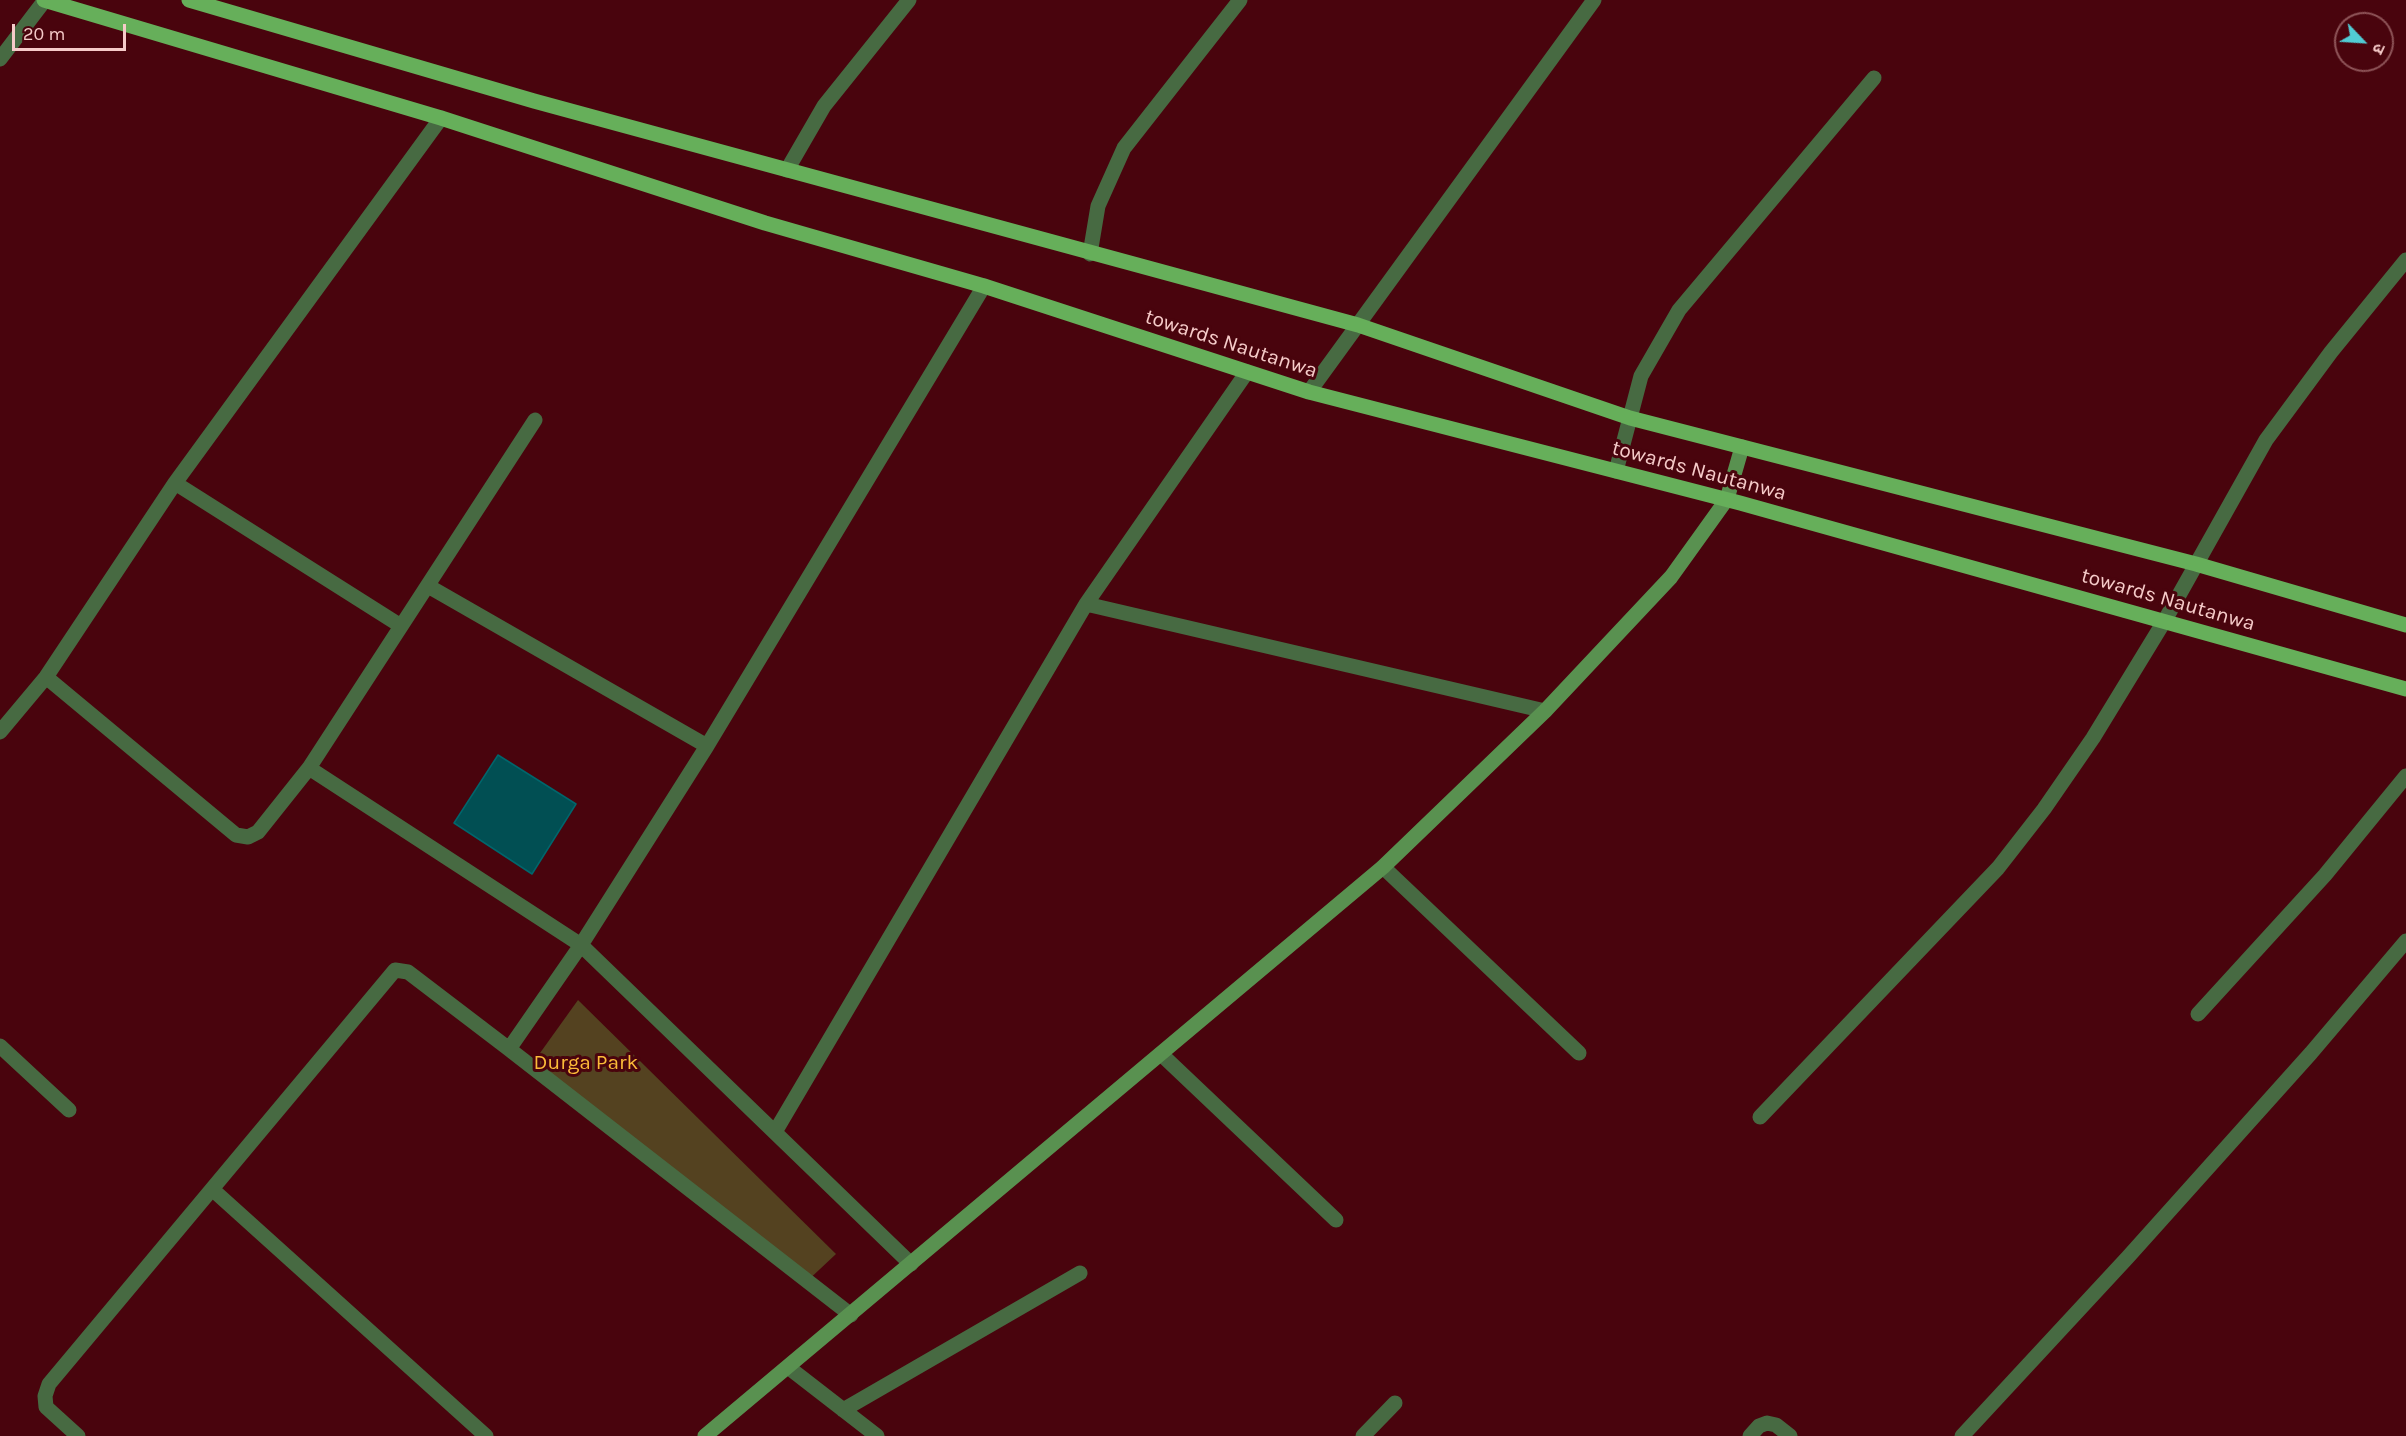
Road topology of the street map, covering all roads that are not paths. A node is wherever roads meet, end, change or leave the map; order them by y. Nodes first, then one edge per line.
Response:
1 (44, 0) edge
2 (189, 0) edge
3 (909, 0) edge
4 (1240, 0) edge
5 (1594, 0) edge
6 (0, 59) edge
7 (1874, 78) dead end
8 (441, 118) junction
9 (787, 170) junction
10 (1090, 254) junction
11 (2406, 260) edge
12 (984, 286) junction
13 (1358, 325) junction
14 (1247, 372) junction
15 (1309, 392) junction
16 (1630, 418) junction
17 (535, 420) dead end
18 (1742, 447) junction
19 (1616, 471) junction
20 (175, 483) junction
21 (1727, 499) junction
22 (2196, 564) junction
23 (428, 586) junction
24 (1086, 604) junction
25 (2165, 620) junction
26 (2406, 625) edge
27 (402, 626) junction
28 (46, 677) junction
29 (2406, 689) edge
30 (1545, 711) junction
31 (0, 732) edge
32 (707, 746) junction
33 (309, 768) junction
34 (2406, 776) edge
35 (1383, 867) junction
36 (2406, 941) edge
37 (581, 945) junction
38 (2198, 1014) dead end
39 (0, 1046) edge
40 (509, 1049) junction
41 (1579, 1053) dead end
42 (1161, 1054) junction
43 (69, 1110) dead end
44 (1760, 1118) dead end
45 (775, 1132) junction
46 (212, 1189) junction
47 (1336, 1220) dead end
48 (911, 1264) junction
49 (1080, 1273) dead end
50 (851, 1315) junction
51 (788, 1367) junction
52 (1395, 1403) dead end
53 (843, 1410) junction
54 (78, 1436) edge
55 (486, 1436) edge
56 (705, 1436) edge
57 (877, 1436) edge
58 (1363, 1436) edge
59 (1750, 1436) edge
60 (1790, 1436) edge
61 (1962, 1436) edge

1 - 6 street
1 - 8 main road, towards Nautanwa
2 - 9 main road
3 - 9 street
4 - 10 street
5 - 13 street
7 - 16 street
8 - 12 main road, towards Nautanwa
8 - 20 street
9 - 10 main road
10 - 13 main road
11 - 22 street
12 - 14 main road, towards Nautanwa
12 - 32 street
13 - 15 street
13 - 16 main road
14 - 15 main road, towards Nautanwa
14 - 24 street
15 - 19 main road, towards Nautanwa
16 - 18 main road
16 - 19 street
17 - 23 street
18 - 21 street
18 - 22 main road
19 - 21 main road, towards Nautanwa
20 - 27 street
20 - 28 street
21 - 25 main road, towards Nautanwa
21 - 30 street
22 - 25 street
22 - 26 main road
23 - 27 street
23 - 32 street
24 - 30 street
24 - 45 street
25 - 29 main road, towards Nautanwa
25 - 44 street
27 - 33 street
28 - 31 street
28 - 33 street
30 - 35 street
32 - 37 street
33 - 37 street
34 - 38 street
35 - 41 street
35 - 42 street
36 - 61 street
37 - 40 street
37 - 45 street
39 - 43 street
40 - 46 street
40 - 50 street
42 - 47 street
42 - 48 street
45 - 48 street
46 - 54 street
46 - 55 street
48 - 50 street
49 - 53 street
50 - 51 street
51 - 53 street
51 - 56 street
52 - 58 street
53 - 57 street
59 - 60 street

